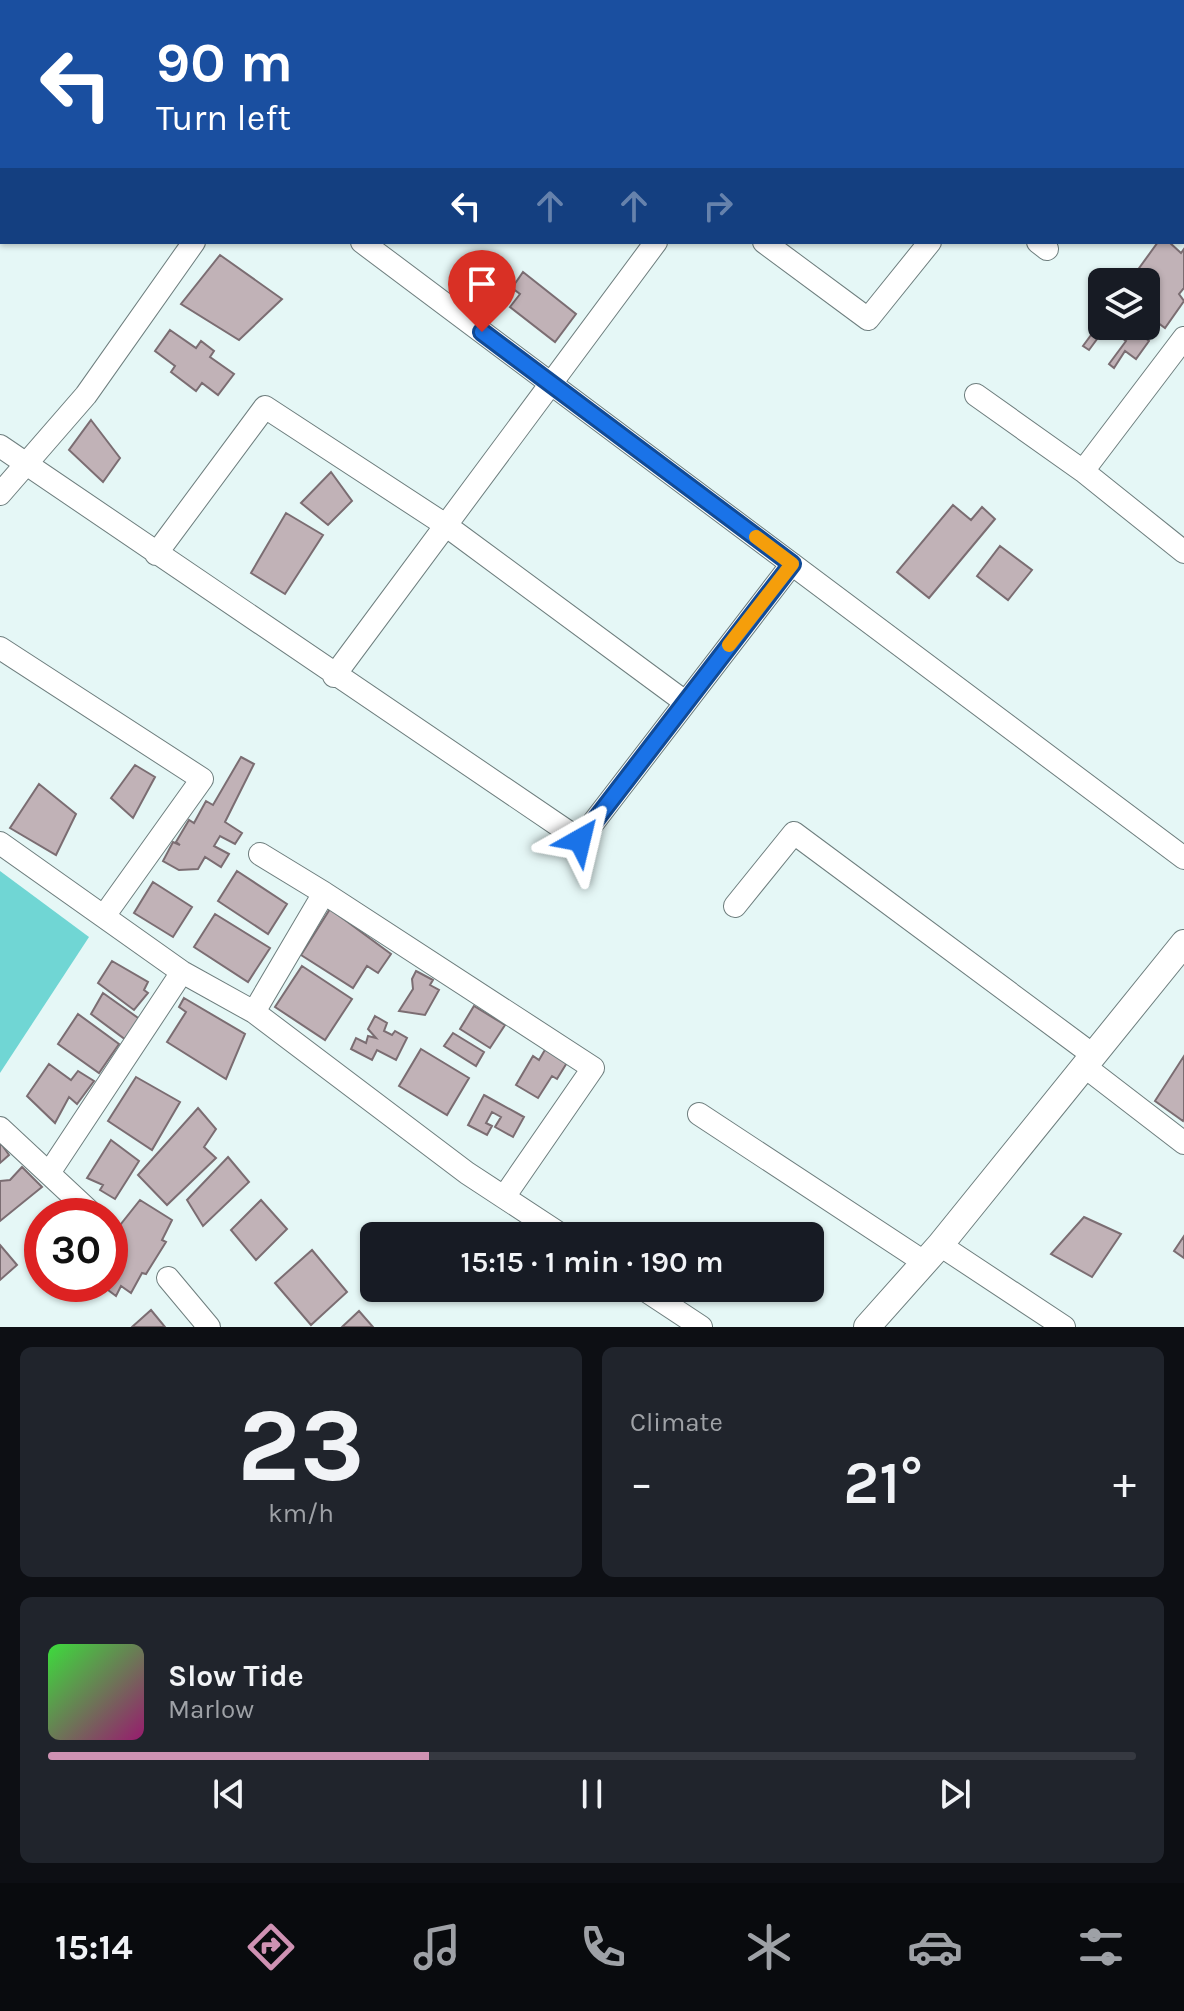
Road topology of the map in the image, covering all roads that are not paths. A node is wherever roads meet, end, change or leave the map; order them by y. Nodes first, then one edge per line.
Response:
1 (193, 244) edge
2 (365, 244) edge
3 (655, 244) edge
4 (767, 244) edge
5 (928, 244) edge
6 (1184, 338) edge
7 (551, 384) junction
8 (976, 395) dead end
9 (0, 446) edge
10 (26, 463) junction
11 (1083, 471) junction
12 (0, 494) edge
13 (444, 528) junction
14 (1184, 552) edge
15 (156, 554) junction
16 (792, 564) junction
17 (0, 648) edge
18 (334, 676) junction
19 (685, 702) junction
20 (0, 843) edge
21 (260, 854) dead end
22 (1184, 858) edge
23 (324, 893) junction
24 (735, 906) dead end
25 (104, 916) junction
26 (1184, 943) edge
27 (182, 972) junction
28 (254, 1012) junction
29 (1089, 1060) junction
30 (699, 1114) dead end
31 (0, 1128) edge
32 (1184, 1143) edge
33 (49, 1173) junction
34 (504, 1197) junction
35 (75, 1198) edge
36 (542, 1222) edge
37 (932, 1254) junction
38 (168, 1278) dead end
39 (663, 1302) edge
40 (209, 1327) edge
41 (701, 1327) edge
42 (867, 1327) edge
43 (1064, 1327) edge

1 - 10 street
2 - 7 street
3 - 7 street
4 - 5 street
6 - 11 street
7 - 13 street
7 - 16 street
8 - 11 street
9 - 10 street
10 - 12 street
10 - 15 street
11 - 14 street
13 - 15 street
13 - 18 street
13 - 19 street
15 - 18 street
16 - 19 street
16 - 22 street
17 - 25 street
18 - 19 street
20 - 25 street
21 - 23 street
23 - 28 street
23 - 34 street
24 - 29 street
25 - 27 street
26 - 29 street
27 - 28 street
27 - 33 street
28 - 34 street
29 - 32 street
29 - 37 street
30 - 37 street
31 - 33 street
33 - 35 street
34 - 36 street
37 - 42 street
37 - 43 street
38 - 40 street
39 - 41 street

